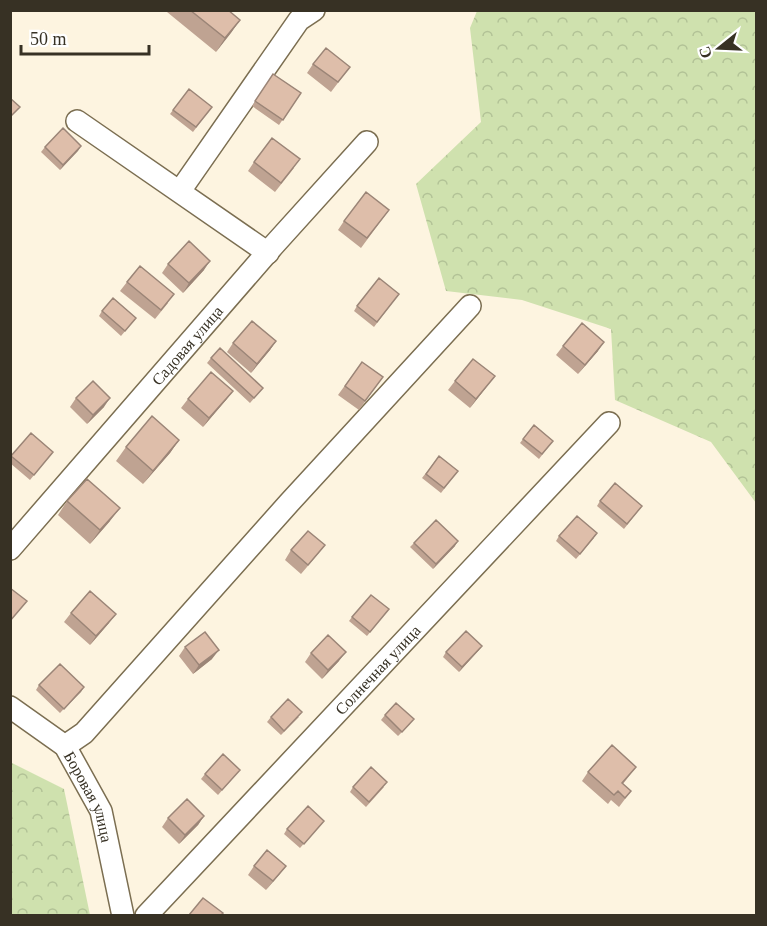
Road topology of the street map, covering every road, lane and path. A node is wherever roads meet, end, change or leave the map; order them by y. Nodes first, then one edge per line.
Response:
1 (314, 10) edge
2 (77, 121) dead end
3 (367, 142) dead end
4 (180, 190) junction
5 (268, 253) junction
6 (470, 306) dead end
7 (609, 423) dead end
8 (10, 549) edge
9 (10, 707) edge
10 (65, 746) junction
11 (123, 915) edge
12 (146, 915) edge

1 - 4 street
2 - 4 street
3 - 5 street, Садовая улица
4 - 5 street
5 - 8 street, Садовая улица
6 - 10 street
7 - 12 street, Солнечная улица
9 - 10 street, Боровая улица
10 - 11 street, Боровая улица

